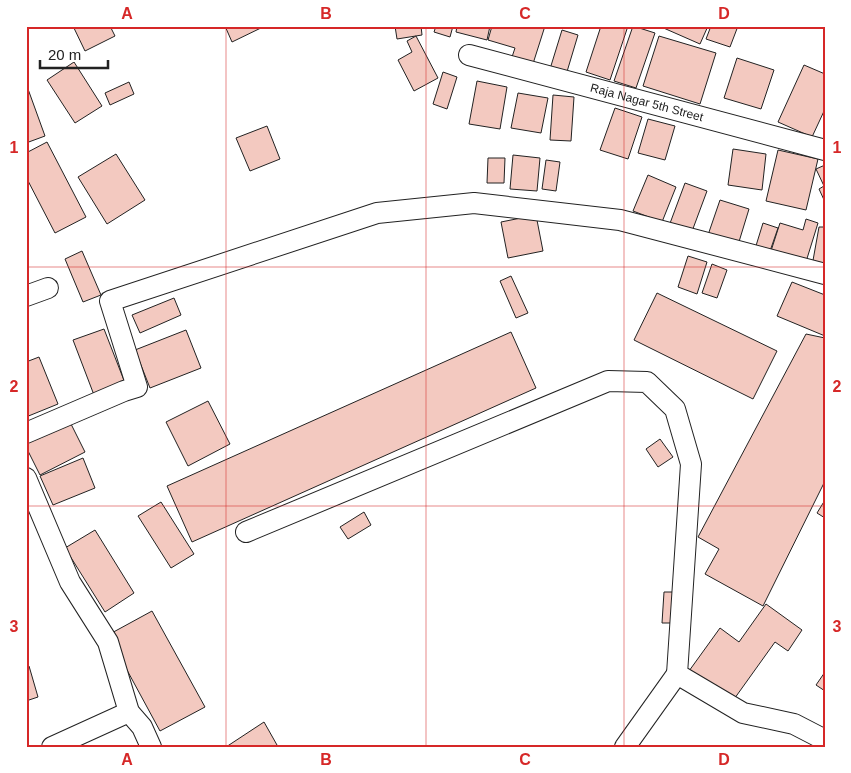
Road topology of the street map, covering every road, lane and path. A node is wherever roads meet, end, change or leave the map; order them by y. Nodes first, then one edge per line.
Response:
1 (469, 55) dead end
2 (825, 150) edge
3 (825, 274) edge
4 (48, 288) dead end
5 (26, 296) edge
6 (26, 433) edge
7 (26, 478) edge
8 (246, 532) dead end
9 (677, 674) junction
10 (129, 712) junction
11 (825, 740) edge
12 (52, 747) edge
13 (151, 747) edge
14 (625, 747) edge

1 - 2 street, Raja Nagar 5th Street
3 - 6 street
4 - 5 street
7 - 10 street
8 - 9 street
9 - 11 street
9 - 14 street
10 - 12 street
10 - 13 street

